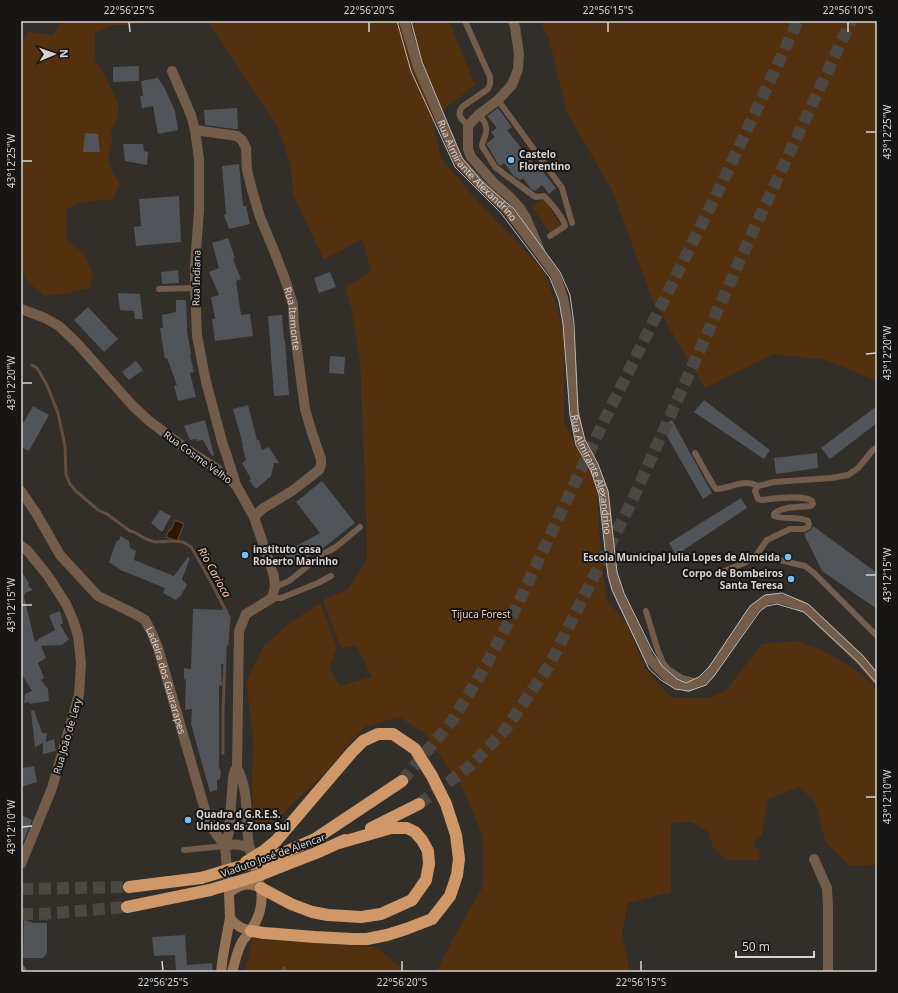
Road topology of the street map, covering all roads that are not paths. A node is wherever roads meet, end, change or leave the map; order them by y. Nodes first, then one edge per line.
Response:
1 (404, 21) edge
2 (465, 21) edge
3 (513, 21) edge
4 (172, 71) dead end
5 (498, 100) junction
6 (478, 115) junction
7 (468, 126) junction
8 (195, 130) junction
9 (572, 223) dead end
10 (550, 236) dead end
11 (542, 256) junction
12 (195, 288) junction
13 (159, 289) dead end
14 (21, 309) edge
15 (877, 448) edge
16 (695, 453) dead end
17 (236, 485) junction
18 (758, 486) junction
19 (21, 491) edge
20 (254, 517) junction
21 (360, 527) dead end
22 (21, 546) edge
23 (755, 558) junction
24 (717, 574) dead end
25 (331, 576) dead end
26 (275, 587) junction
27 (272, 598) junction
28 (646, 611) dead end
29 (877, 636) edge
30 (877, 679) edge
31 (698, 682) junction
32 (237, 768) junction
33 (402, 781) tunnel mouth
34 (419, 804) tunnel mouth
35 (248, 831) junction
36 (229, 832) junction
37 (339, 843) junction
38 (225, 846) junction
39 (250, 848) junction
40 (184, 850) dead end
41 (814, 859) dead end
42 (21, 864) edge
43 (238, 867) junction
44 (129, 887) tunnel mouth
45 (261, 888) junction
46 (229, 893) junction
47 (127, 907) tunnel mouth
48 (230, 918) junction
49 (251, 931) junction
50 (221, 972) edge
51 (232, 972) edge
52 (828, 972) edge

1 - 11 street, Rua Almirante Alexandrino
2 - 7 lane
3 - 5 street
4 - 8 street, Rua Indiana
5 - 6 street
5 - 9 lane
6 - 7 street
6 - 10 lane
7 - 11 street
8 - 12 street, Rua Indiana
8 - 20 street, Rua Itamonte
11 - 31 street, Rua Almirante Alexandrino
12 - 13 lane
12 - 17 street, Rua Indiana
14 - 17 street, Rua Cosme Velho
15 - 18 lane
16 - 18 lane
17 - 20 street, Rua Cosme Velho
18 - 23 lane
19 - 38 street, Ladeira dos Guararapes
20 - 26 street, Rua Cosme Velho
21 - 26 lane
22 - 42 street, Rua João de Lery
23 - 24 lane
23 - 29 lane
25 - 27 lane
26 - 27 street, Rua Cosme Velho
27 - 32 street
28 - 31 lane
30 - 31 street
32 - 35 street
32 - 36 street
33 - 43 highway, Viaduto José de Alencar, bridge
34 - 37 highway, Viaduto José de Alencar
35 - 36 street
35 - 39 street
36 - 38 street
37 - 45 highway
37 - 47 highway, Viaduto José de Alencar, bridge
38 - 39 street
38 - 40 lane
38 - 46 street
39 - 45 street
41 - 52 street
43 - 44 highway, Viaduto José de Alencar, bridge
43 - 49 highway, bridge
45 - 46 main road
45 - 49 main road
46 - 48 main road
48 - 49 main road
48 - 50 main road
49 - 51 main road

